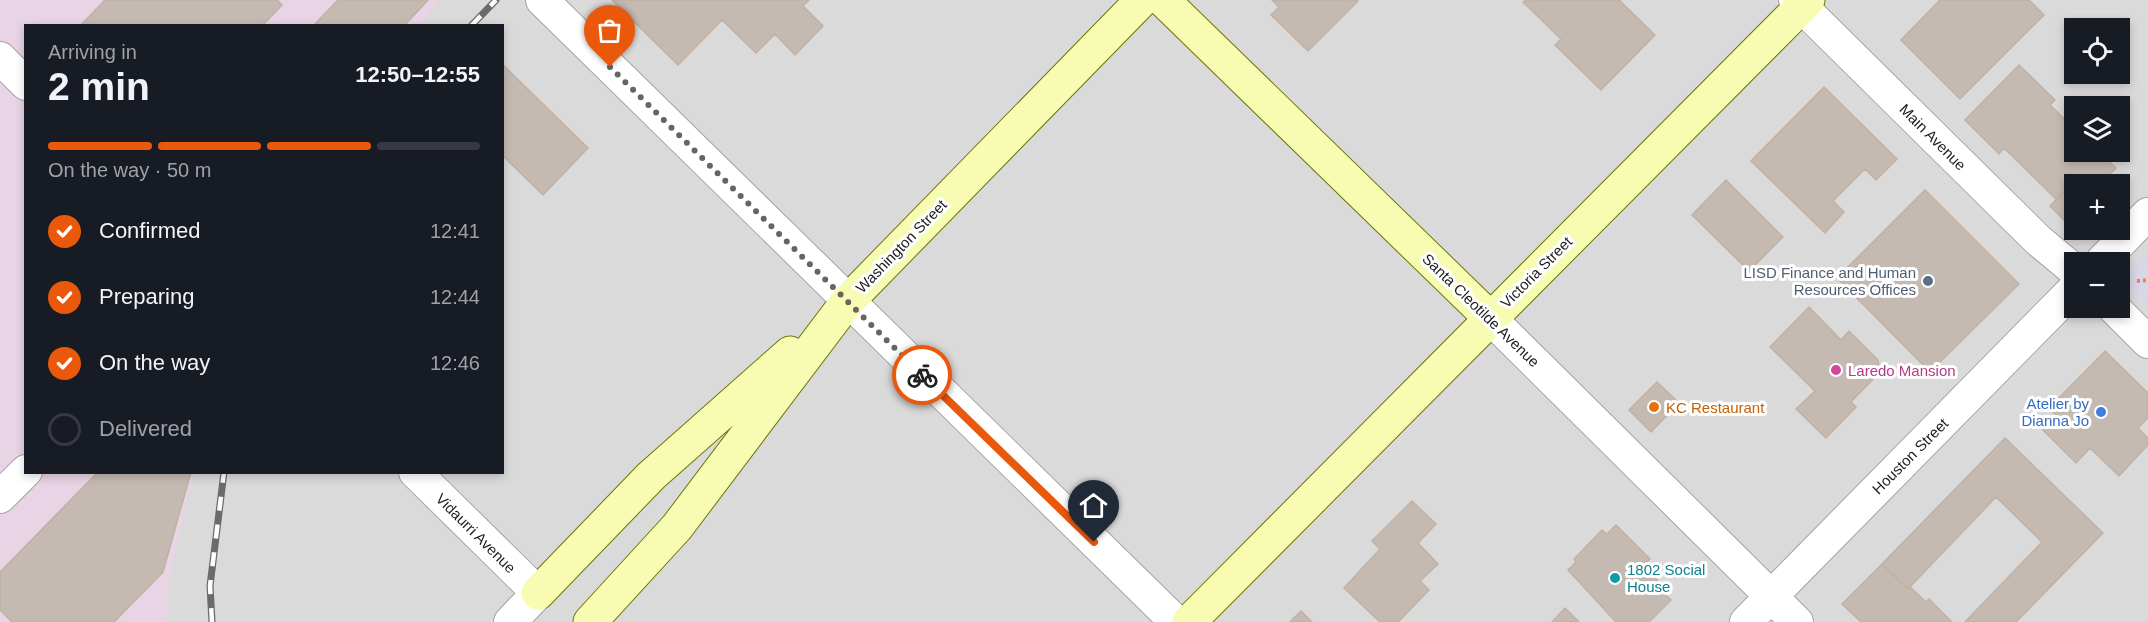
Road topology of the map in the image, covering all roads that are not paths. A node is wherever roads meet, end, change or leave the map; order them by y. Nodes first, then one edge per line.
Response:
1 (542, 0) edge
2 (1142, 0) edge
3 (1163, 0) edge
4 (1802, 2) edge
5 (0, 58) edge
6 (24, 82) edge
7 (2148, 214) edge
8 (2111, 252) edge
9 (2064, 262) edge
10 (2064, 299) edge
11 (847, 302) junction
12 (1490, 318) junction
13 (2124, 318) edge
14 (2148, 342) edge
15 (24, 473) edge
16 (417, 474) edge
17 (0, 497) edge
18 (538, 593) junction
19 (1771, 596) junction
20 (510, 622) edge
21 (590, 622) edge
22 (1176, 622) edge
23 (1189, 622) edge
24 (1746, 622) edge
25 (1797, 622) edge

1 - 11 street
2 - 11 main road, Washington Street
3 - 12 main road, Santa Cleotilde Avenue
4 - 9 street, Main Avenue
4 - 12 main road, Victoria Street
5 - 6 street
7 - 8 street
10 - 19 street, Houston Street
11 - 18 main road
11 - 21 main road, Washington Street
11 - 22 street
12 - 19 street, Santa Cleotilde Avenue
12 - 23 main road, Victoria Street
13 - 14 street
15 - 17 street
16 - 18 street, Vidaurri Avenue
18 - 20 street
19 - 24 street, Houston Street
19 - 25 street, Santa Cleotilde Avenue

